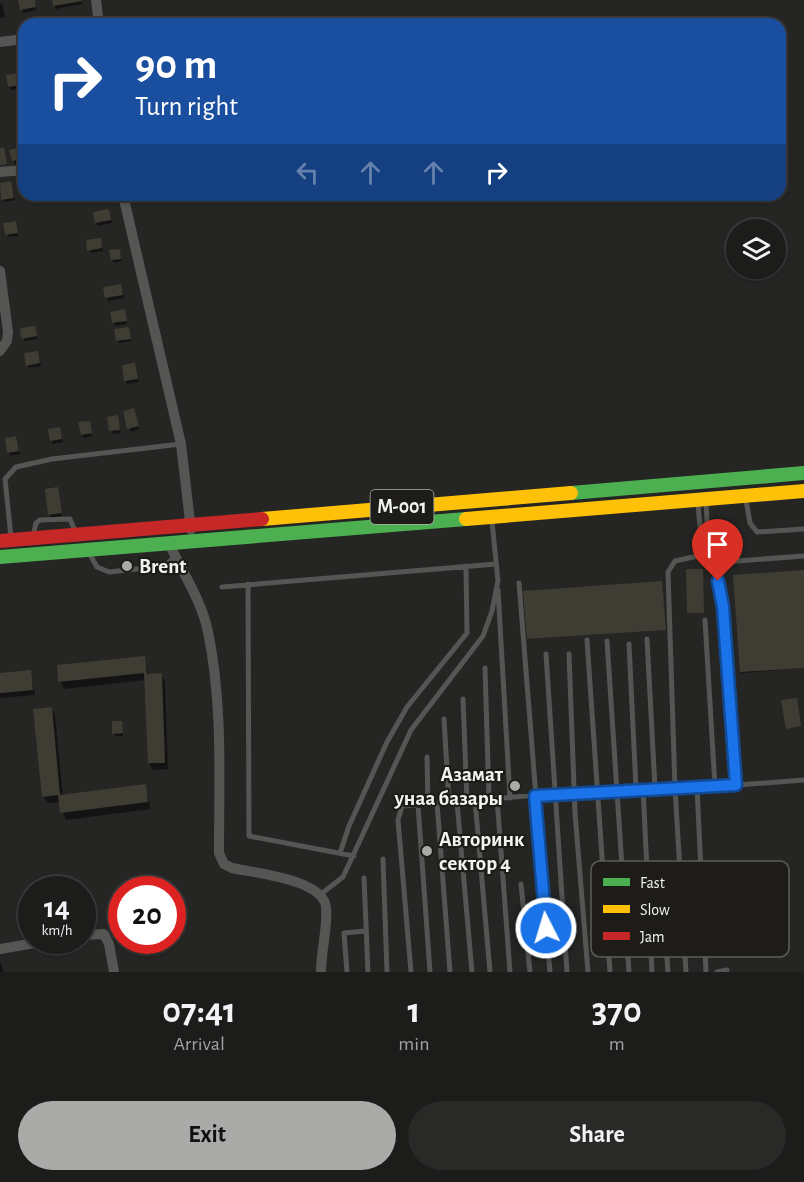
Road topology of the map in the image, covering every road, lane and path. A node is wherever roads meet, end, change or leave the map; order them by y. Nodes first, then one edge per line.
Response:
1 (96, 0) edge
2 (98, 18) edge
3 (18, 40) edge
4 (0, 42) edge
5 (18, 170) edge
6 (0, 172) edge
7 (124, 201) edge
8 (0, 271) edge
9 (4, 328) edge
10 (0, 351) edge
11 (181, 444) junction
12 (804, 473) edge
13 (804, 492) edge
14 (745, 496) junction
15 (702, 499) junction
16 (491, 517) junction
17 (190, 524) junction
18 (804, 529) edge
19 (76, 534) junction
20 (5, 540) edge
21 (191, 541) junction
22 (82, 550) junction
23 (172, 550) junction
24 (707, 554) junction
25 (804, 556) edge
26 (0, 557) edge
27 (710, 563) junction
28 (496, 564) junction
29 (466, 566) junction
30 (498, 581) junction
31 (519, 583) dead end
32 (248, 584) junction
33 (222, 586) dead end
34 (705, 620) dead end
35 (646, 639) dead end
36 (587, 640) dead end
37 (608, 641) dead end
38 (628, 644) dead end
39 (546, 654) dead end
40 (569, 654) dead end
41 (485, 668) dead end
42 (463, 699) dead end
43 (444, 719) dead end
44 (427, 757) dead end
45 (804, 780) edge
46 (736, 785) junction
47 (716, 787) junction
48 (636, 788) junction
49 (643, 788) junction
50 (655, 788) junction
51 (675, 788) junction
52 (696, 788) junction
53 (616, 789) junction
54 (596, 791) junction
55 (575, 792) junction
56 (554, 794) junction
57 (535, 796) junction
58 (497, 798) junction
59 (510, 798) junction
60 (489, 799) junction
61 (475, 800) junction
62 (467, 801) junction
63 (449, 802) junction
64 (457, 802) junction
65 (438, 803) junction
66 (428, 804) junction
67 (418, 805) junction
68 (340, 853) junction
69 (354, 856) junction
70 (383, 859) dead end
71 (601, 861) edge
72 (621, 861) edge
73 (647, 861) edge
74 (679, 861) edge
75 (700, 861) edge
76 (364, 878) dead end
77 (521, 884) dead end
78 (321, 894) junction
79 (365, 931) junction
80 (96, 935) edge
81 (18, 946) edge
82 (0, 949) edge
83 (609, 957) edge
84 (628, 957) edge
85 (651, 957) edge
86 (667, 957) edge
87 (685, 957) edge
88 (705, 957) edge
89 (727, 970) dead end
90 (114, 972) edge
91 (321, 972) edge
92 (346, 972) edge
93 (368, 972) edge
94 (387, 972) edge
95 (411, 972) edge
96 (430, 972) edge
97 (450, 972) edge
98 (472, 972) edge
99 (490, 972) edge
100 (510, 972) edge
101 (530, 972) edge
102 (550, 972) edge
103 (567, 972) edge
104 (588, 972) edge
105 (610, 972) edge
106 (629, 972) edge
107 (652, 972) edge
108 (668, 972) edge
109 (686, 972) edge
110 (706, 972) edge
111 (717, 972) edge

1 - 2 street
3 - 4 street
5 - 6 street
7 - 11 street
8 - 9 street
9 - 10 street
11 - 17 street
11 - 20 lane
12 - 17 main road, M-001
13 - 14 main road, M-001
14 - 15 main road, M-001
14 - 18 lane
15 - 16 main road, M-001
15 - 24 lane
16 - 21 main road, M-001
16 - 28 lane
17 - 19 main road, M-001
17 - 21 street
19 - 20 main road, M-001
19 - 22 main road
21 - 23 main road, M-001
22 - 23 main road, M-001
22 - 23 lane
22 - 26 main road, M-001
23 - 78 street
24 - 27 lane
24 - 51 lane
25 - 27 lane
27 - 46 lane
28 - 29 lane
28 - 30 lane
29 - 32 lane
29 - 68 lane
30 - 59 lane
30 - 69 lane
31 - 57 lane
32 - 33 lane
32 - 68 lane
34 - 47 lane
35 - 50 lane
36 - 54 lane
37 - 53 lane
38 - 48 lane
39 - 56 lane
40 - 55 lane
41 - 60 lane
42 - 62 lane
43 - 63 lane
44 - 66 lane
45 - 46 lane
46 - 47 lane
47 - 52 lane
48 - 49 lane
48 - 53 lane
49 - 50 lane
49 - 73 lane
50 - 51 lane
51 - 52 lane
51 - 74 lane
52 - 75 lane
53 - 54 lane
53 - 72 lane
54 - 55 lane
54 - 71 lane
55 - 56 lane
55 - 104 lane
56 - 57 lane
56 - 103 lane
57 - 59 lane
57 - 102 lane
58 - 59 lane
58 - 60 lane
58 - 100 lane
60 - 61 lane
61 - 62 lane
61 - 99 lane
62 - 64 lane
63 - 64 lane
63 - 65 lane
64 - 98 lane
65 - 66 lane
65 - 97 lane
66 - 67 lane
67 - 95 lane
67 - 96 lane
68 - 69 lane
69 - 78 lane
70 - 94 lane
76 - 79 lane
77 - 101 lane
78 - 91 street
79 - 92 lane
79 - 93 lane
80 - 90 street
81 - 82 street
83 - 105 lane
84 - 106 lane
85 - 107 lane
86 - 108 lane
87 - 109 lane
88 - 110 lane
89 - 111 lane

